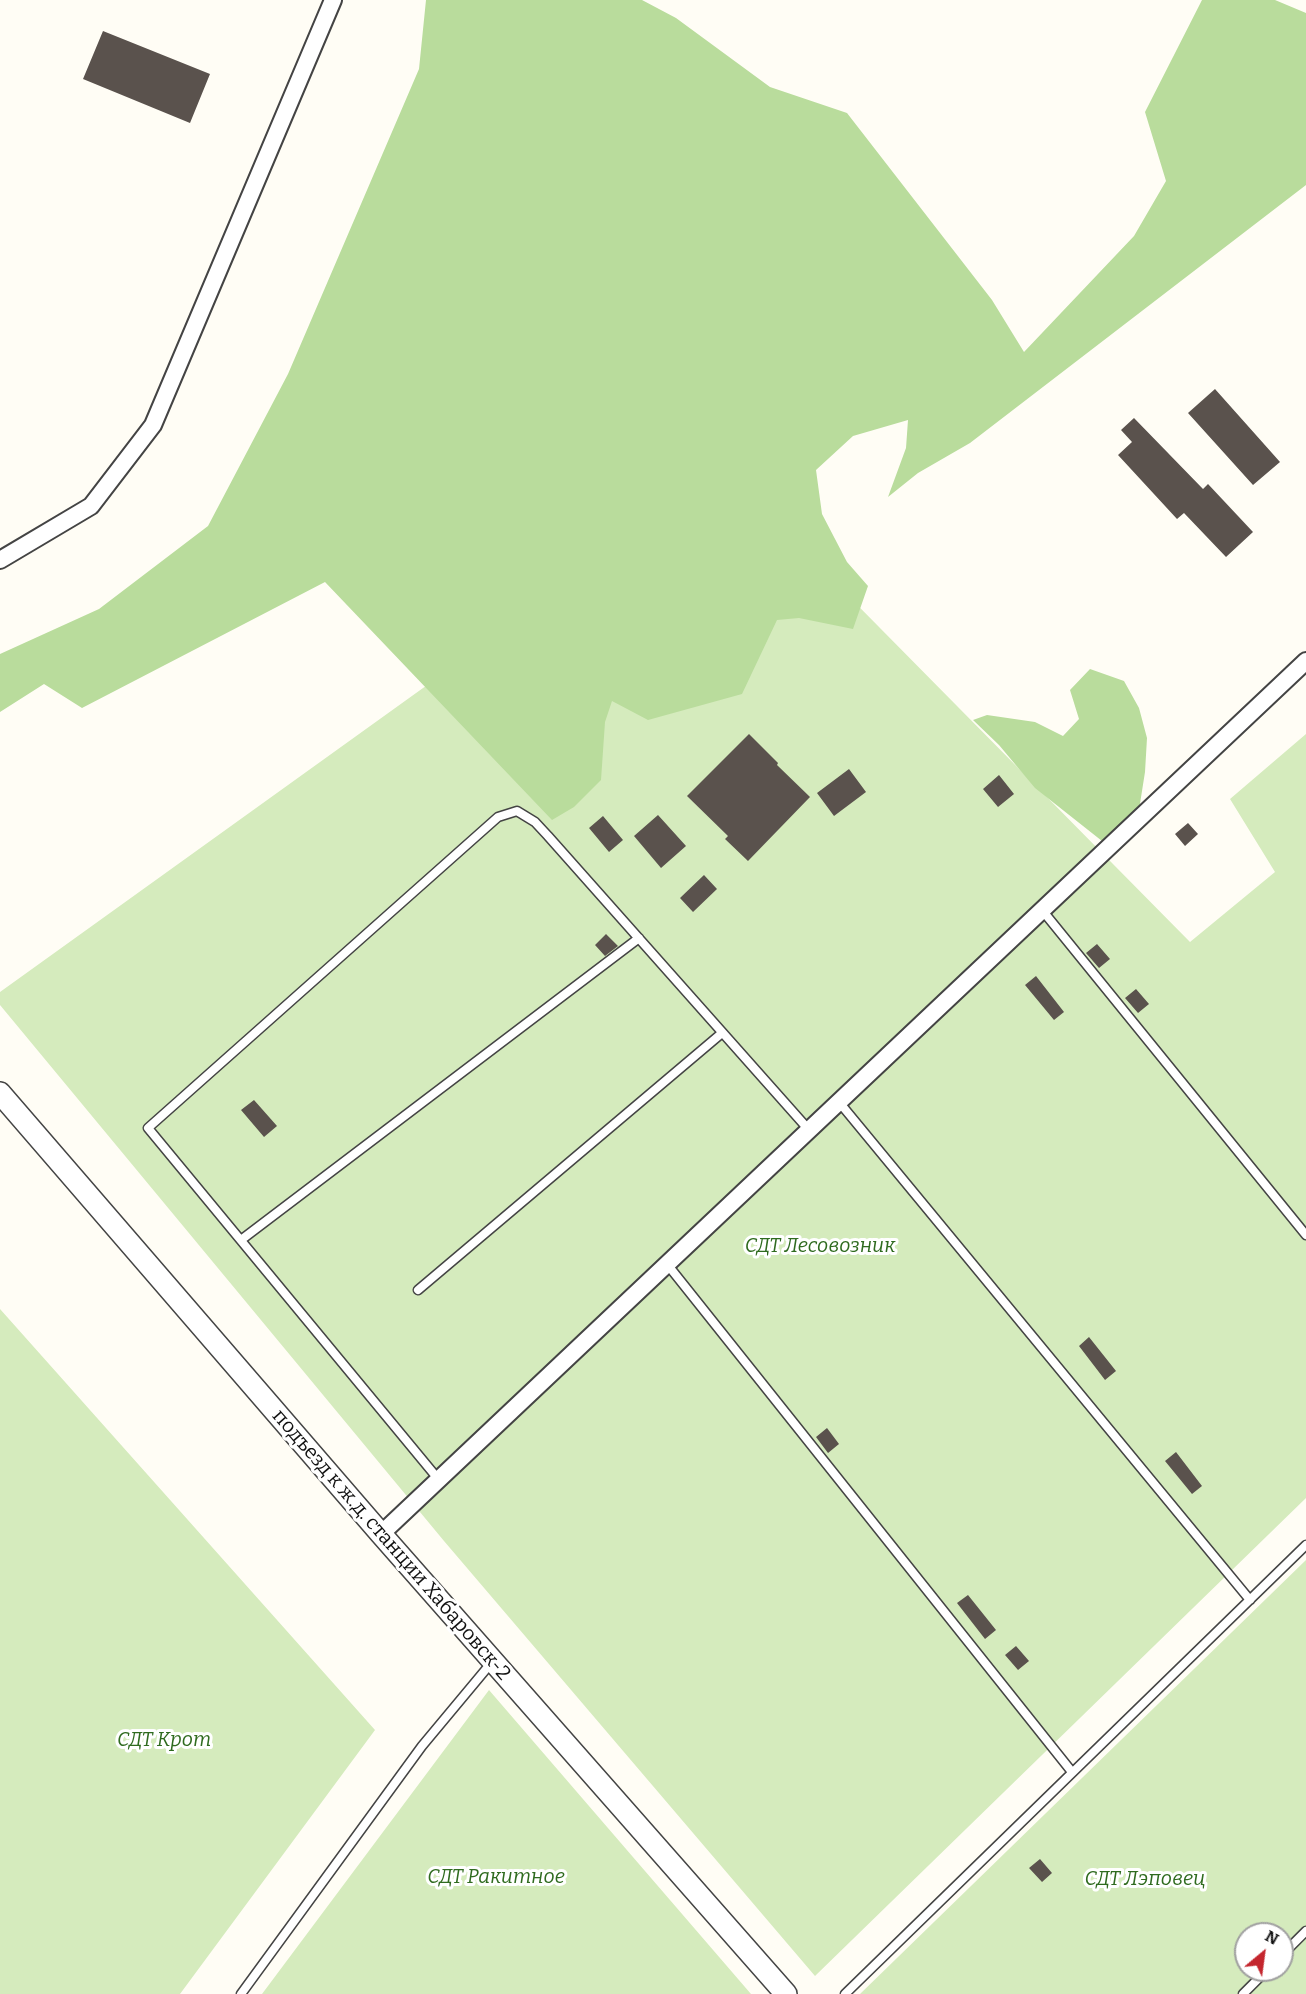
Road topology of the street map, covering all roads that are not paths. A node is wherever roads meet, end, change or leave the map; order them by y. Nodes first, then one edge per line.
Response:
1 (333, 0) edge
2 (0, 560) edge
3 (1302, 670) edge
4 (1042, 910) junction
5 (639, 938) junction
6 (722, 1032) junction
7 (0, 1093) edge
8 (839, 1102) junction
9 (809, 1130) junction
10 (1306, 1236) edge
11 (241, 1240) junction
12 (667, 1264) junction
13 (418, 1290) dead end
14 (439, 1480) junction
15 (381, 1534) junction
16 (1306, 1545) edge
17 (1250, 1600) junction
18 (492, 1661) junction
19 (1072, 1772) junction
20 (1306, 1931) edge
21 (1294, 1943) edge
22 (1255, 1982) edge
23 (241, 1994) edge
24 (786, 1994) edge
25 (845, 1994) edge
26 (1243, 1994) edge

1 - 2 street
3 - 4 street
4 - 8 street
4 - 10 lane
5 - 6 lane
5 - 11 lane
5 - 11 lane
6 - 9 lane
6 - 13 lane
7 - 15 street, подъезд к ж.д. станции Хабаровск-2
8 - 9 street
8 - 17 lane
9 - 12 street
11 - 14 lane
12 - 14 street
12 - 19 lane
14 - 15 street
15 - 18 street, подъезд к ж.д. станции Хабаровск-2
16 - 17 lane
17 - 19 lane
18 - 23 lane
18 - 24 street, подъезд к ж.д. станции Хабаровск-2
19 - 25 lane
20 - 21 lane
22 - 26 lane

